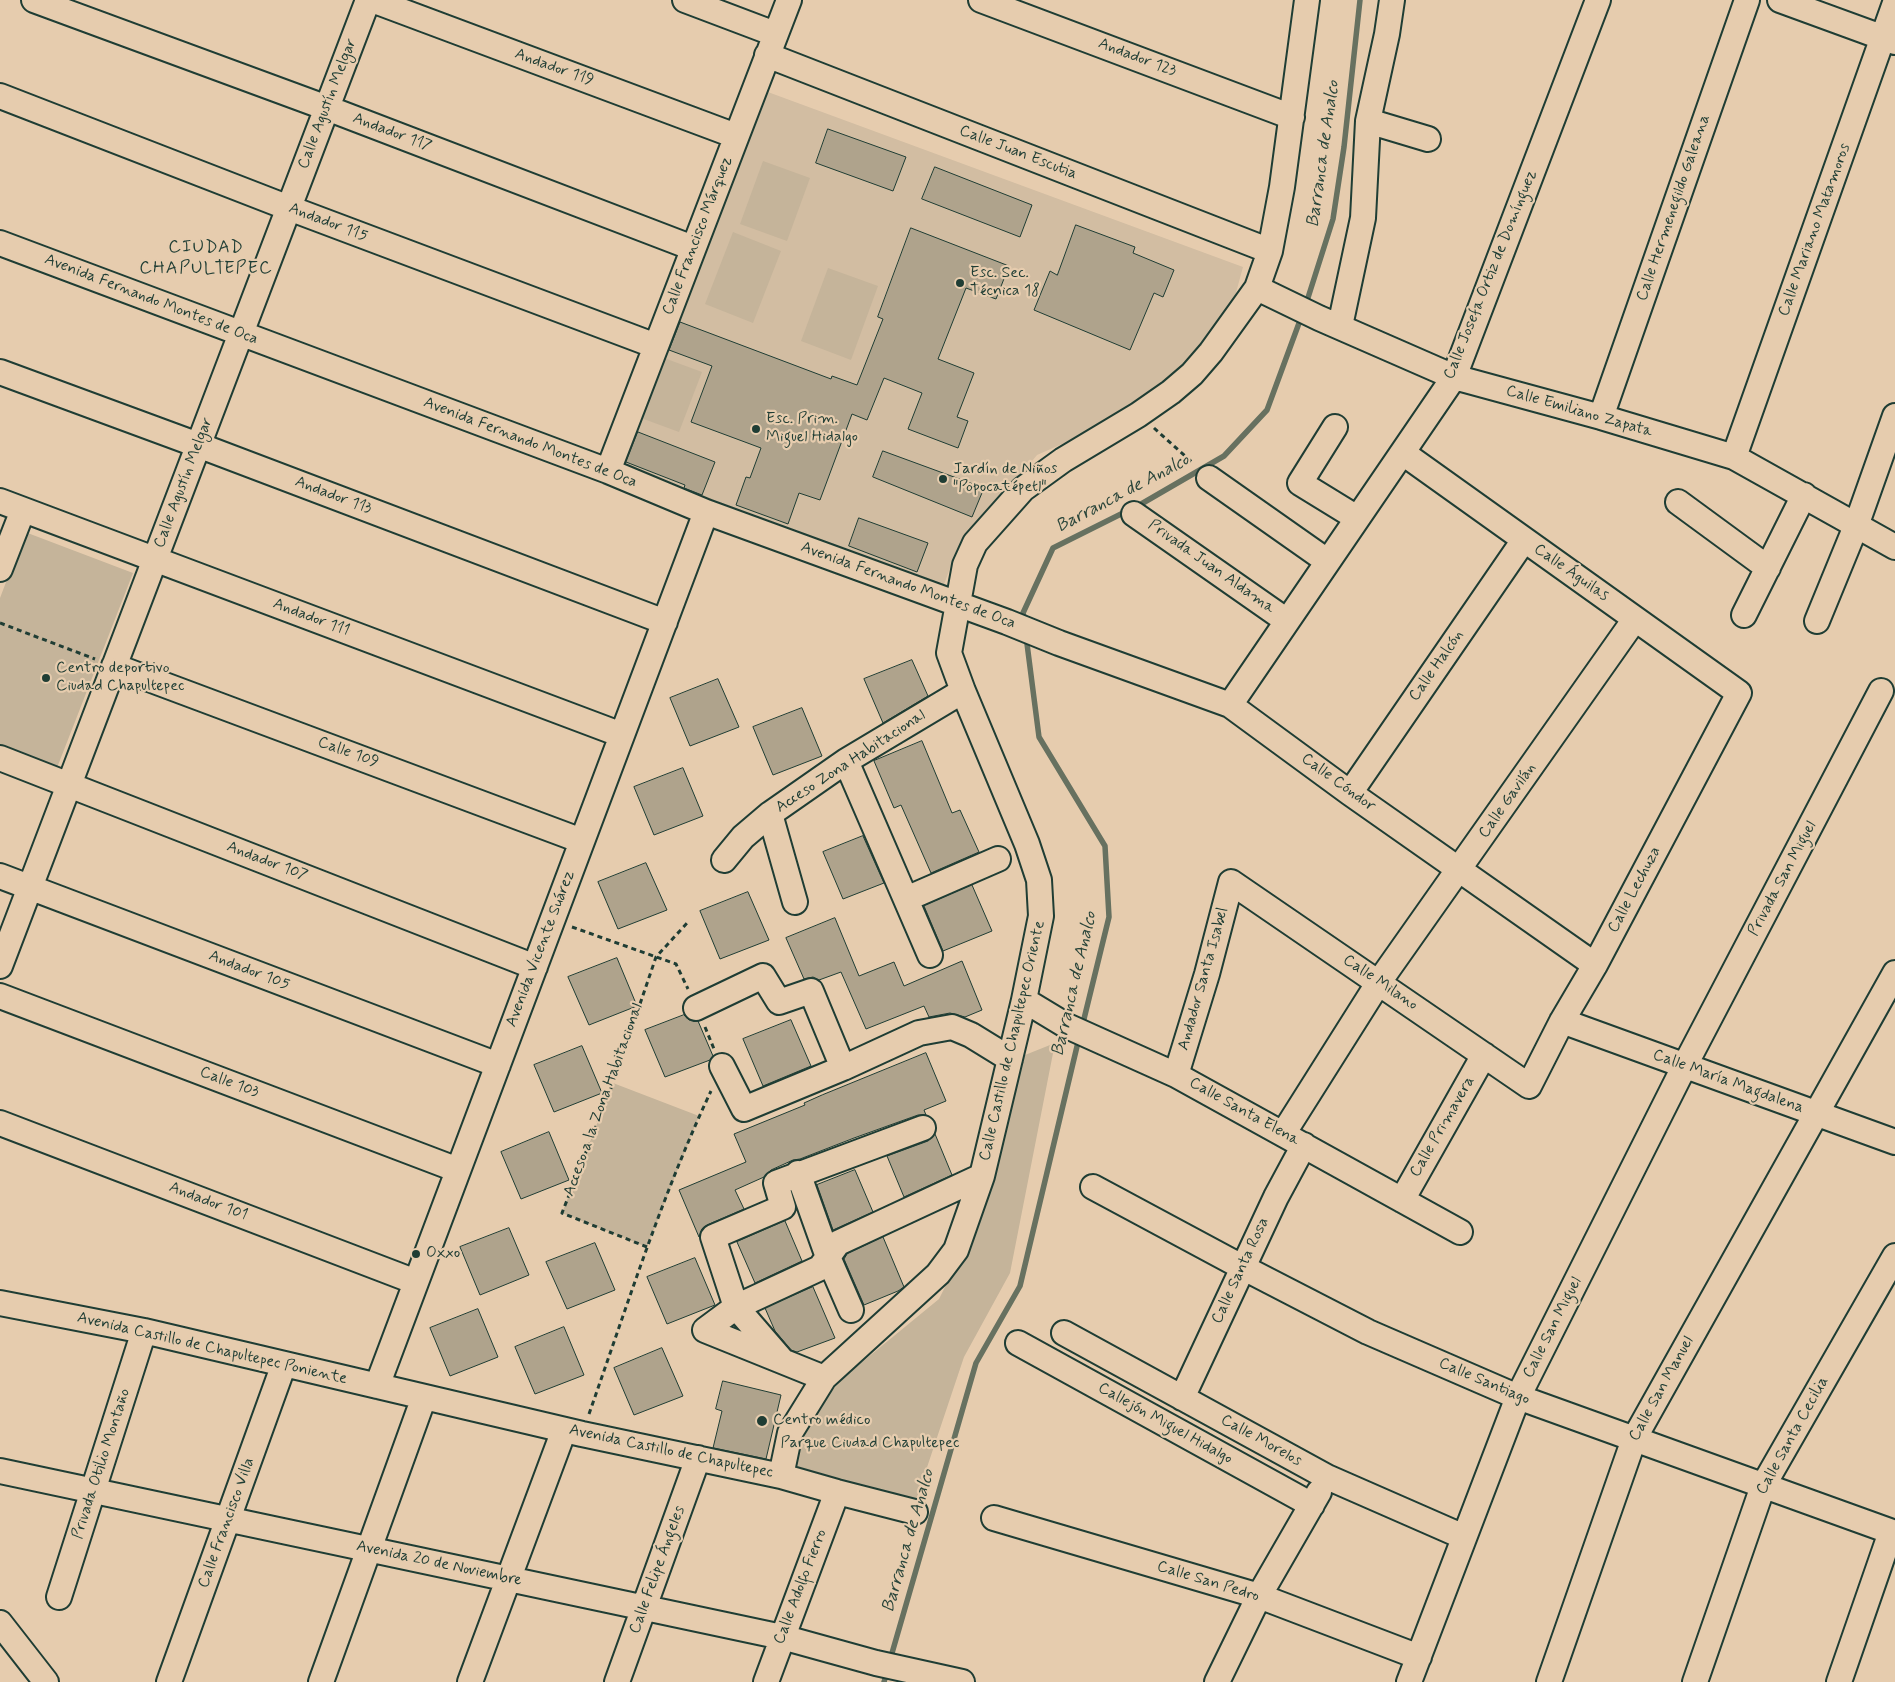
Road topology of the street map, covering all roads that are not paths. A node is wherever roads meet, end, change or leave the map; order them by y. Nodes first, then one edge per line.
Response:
1 (34, 0) edge
2 (370, 0) edge
3 (685, 0) edge
4 (789, 0) edge
5 (981, 0) edge
6 (1307, 0) edge
7 (1392, 0) edge
8 (1598, 0) edge
9 (1747, 0) edge
10 (1780, 0) edge
11 (1895, 3) edge
12 (1889, 40) edge
13 (771, 45) junction
14 (0, 96) edge
15 (327, 108) junction
16 (1292, 117) junction
17 (1368, 121) junction
18 (736, 136) junction
19 (1428, 139) dead end
20 (289, 208) junction
21 (0, 243) edge
22 (694, 248) junction
23 (1270, 251) junction
24 (1256, 288) junction
25 (1329, 322) junction
26 (241, 334) junction
27 (656, 346) junction
28 (0, 372) edge
29 (1454, 377) junction
30 (1895, 416) edge
31 (1601, 417) junction
32 (1335, 427) dead end
33 (198, 445) junction
34 (1403, 453) junction
35 (1734, 457) junction
36 (608, 471) junction
37 (1209, 478) dead end
38 (1804, 495) junction
39 (0, 501) edge
40 (1678, 502) dead end
41 (23, 510) junction
42 (706, 512) junction
43 (1134, 514) dead end
44 (1357, 518) junction
45 (1856, 526) junction
46 (1524, 540) junction
47 (1895, 547) edge
48 (155, 559) junction
49 (1327, 561) junction
50 (1768, 568) junction
51 (0, 569) edge
52 (958, 604) junction
53 (1744, 615) dead end
54 (1635, 619) junction
55 (1287, 620) junction
56 (1817, 621) dead end
57 (665, 622) junction
58 (1059, 643) joint
59 (114, 666) junction
60 (962, 691) junction
61 (1881, 691) dead end
62 (1739, 693) joint
63 (1230, 705) junction
64 (622, 735) junction
65 (0, 758) edge
66 (846, 761) junction
67 (69, 785) junction
68 (1350, 793) junction
69 (770, 814) junction
70 (582, 841) junction
71 (998, 859) dead end
72 (724, 860) dead end
73 (1460, 870) junction
74 (0, 876) edge
75 (1231, 882) joint
76 (30, 888) junction
77 (906, 899) junction
78 (795, 902) dead end
79 (930, 955) dead end
80 (1595, 965) junction
81 (0, 966) edge
82 (535, 967) junction
83 (1895, 973) edge
84 (1379, 982) junction
85 (0, 996) edge
86 (1024, 1000) junction
87 (696, 1008) road end
88 (1562, 1021) junction
89 (1484, 1055) junction
90 (1010, 1059) junction
91 (498, 1066) junction
92 (722, 1066) road end
93 (1684, 1067) junction
94 (843, 1068) junction
95 (1176, 1075) junction
96 (1529, 1086) joint
97 (1816, 1114) junction
98 (0, 1123) edge
99 (923, 1128) dead end
100 (1283, 1134) junction
101 (1895, 1142) edge
102 (1304, 1145) junction
103 (458, 1170) junction
104 (798, 1173) junction
105 (982, 1176) junction
106 (1093, 1187) dead end
107 (1402, 1200) junction
108 (1460, 1232) dead end
109 (1895, 1256) edge
110 (828, 1257) junction
111 (1242, 1268) junction
112 (416, 1282) junction
113 (0, 1303) edge
114 (736, 1307) junction
115 (850, 1310) dead end
116 (144, 1331) junction
117 (1064, 1333) dead end
118 (1018, 1343) dead end
119 (784, 1362) junction
120 (284, 1364) junction
121 (824, 1378) junction
122 (377, 1386) junction
123 (1518, 1397) junction
124 (424, 1398) junction
125 (1182, 1398) junction
126 (573, 1432) junction
127 (1634, 1439) junction
128 (698, 1458) junction
129 (0, 1471) edge
130 (781, 1476) junction
131 (1326, 1477) junction
132 (1763, 1486) junction
133 (92, 1490) junction
134 (836, 1492) junction
135 (1312, 1505) junction
136 (916, 1512) dead end
137 (994, 1518) dead end
138 (229, 1519) junction
139 (1893, 1533) edge
140 (1464, 1537) junction
141 (369, 1549) junction
142 (508, 1579) junction
143 (1258, 1596) junction
144 (59, 1597) dead end
145 (644, 1608) junction
146 (0, 1623) edge
147 (782, 1637) junction
148 (1419, 1656) junction
149 (46, 1682) edge
150 (169, 1682) edge
151 (321, 1682) edge
152 (470, 1682) edge
153 (617, 1682) edge
154 (766, 1682) edge
155 (962, 1682) edge
156 (1217, 1682) edge
157 (1409, 1682) edge
158 (1549, 1682) edge
159 (1695, 1682) edge
160 (1839, 1682) edge

1 - 15 street, Andador 117
2 - 15 street, Calle Agustín Melgar
2 - 18 street, Andador 119
3 - 13 street, Calle Juan Escutia
4 - 13 street, Calle Francisco Márquez
5 - 16 street, Andador 123
6 - 16 street, Calle Castillo de Chapultepec Oriente
7 - 17 street
8 - 29 street, Calle Josefa Ortiz de Domínguez
9 - 31 street, Calle Hermenegildo Galeana
10 - 12 street
11 - 12 street, Calle Mariano Matamoros
12 - 35 street, Calle Mariano Matamoros
13 - 18 street, Calle Francisco Márquez
13 - 23 street, Calle Juan Escutia
14 - 20 street, Andador 115
15 - 20 street, Calle Agustín Melgar
15 - 22 street, Andador 117
16 - 23 street, Calle Castillo de Chapultepec Oriente
17 - 19 street
17 - 25 street
18 - 22 street, Calle Francisco Márquez
20 - 26 street, Calle Agustín Melgar
20 - 27 street, Andador 115
21 - 26 street, Avenida Fernando Montes de Oca
22 - 27 street, Calle Francisco Márquez
23 - 24 street, Calle Castillo de Chapultepec Oriente
24 - 25 street, Calle Emiliano Zapata
24 - 52 street, Calle Castillo de Chapultepec Oriente
25 - 29 street, Calle Emiliano Zapata
26 - 33 street, Calle Agustín Melgar
26 - 36 street, Avenida Fernando Montes de Oca
27 - 36 street, Calle Francisco Márquez
28 - 33 street, Andador 113
29 - 31 street, Calle Emiliano Zapata
29 - 34 street, Calle Josefa Ortiz de Domínguez
30 - 45 street
31 - 35 street, Calle Emiliano Zapata
32 - 44 street
33 - 48 street, Calle Agustín Melgar
33 - 57 street, Andador 113
34 - 44 street, Calle Josefa Ortiz de Domínguez
34 - 46 street, Calle Águilas
35 - 38 street, Calle Emiliano Zapata
36 - 42 street, Avenida Fernando Montes de Oca
37 - 49 street
38 - 45 street, Calle Emiliano Zapata
38 - 50 street
39 - 41 street, Andador 111
40 - 50 street
41 - 48 street, Andador 111
41 - 51 street
42 - 52 street, Avenida Fernando Montes de Oca
42 - 57 street, Avenida Vicente Suárez
43 - 55 street, Privada Juan Aldama
44 - 49 street, Calle Josefa Ortiz de Domínguez
45 - 47 street, Calle Emiliano Zapata
45 - 56 street
46 - 54 street, Calle Águilas
46 - 68 street, Calle Halcón
48 - 59 street, Calle Agustín Melgar
48 - 64 street, Andador 111
49 - 55 street, Calle Josefa Ortiz de Domínguez
50 - 53 street
52 - 58 street, Avenida Fernando Montes de Oca
52 - 60 street, Calle Castillo de Chapultepec Oriente
54 - 62 street, Calle Águilas
54 - 73 street, Calle Gavilán
55 - 63 street, Calle Josefa Ortiz de Domínguez
57 - 64 street, Avenida Vicente Suárez
58 - 63 street, Calle Cóndor
59 - 67 street, Calle Agustín Melgar
59 - 70 street, Calle 109
60 - 66 street, Acceso Zona Habitacional
60 - 86 street, Calle Castillo de Chapultepec Oriente
61 - 93 street, Privada San Miguel
62 - 80 street, Calle Lechuza
63 - 68 street, Calle Cóndor
64 - 70 street, Avenida Vicente Suárez
65 - 67 street, Andador 107
66 - 69 street, Acceso Zona Habitacional
66 - 77 street
67 - 76 street, Calle Agustín Melgar
67 - 82 street, Andador 107
68 - 73 street, Calle Cóndor
69 - 72 street, Acceso Zona Habitacional
69 - 78 street
70 - 82 street, Avenida Vicente Suárez
71 - 77 street
73 - 80 street, Calle Cóndor
73 - 84 street, Calle Gavilán
74 - 76 street, Andador 105
75 - 84 street, Calle Milano
75 - 95 street, Andador Santa Isabel
76 - 81 street, Calle Agustín Melgar
76 - 91 street, Andador 105
77 - 79 street
80 - 88 street, Calle Lechuza
82 - 91 street, Avenida Vicente Suárez
83 - 97 street, Calle San Manuel
84 - 89 street, Calle Milano
84 - 100 street
85 - 103 street, Calle 103
86 - 90 street, Calle Castillo de Chapultepec Oriente
86 - 95 street, Calle Santa Elena
87 - 94 street
88 - 93 street, Calle María Magdalena
88 - 96 street, Calle Lechuza
89 - 96 street, Calle Milano
89 - 107 street, Calle Primavera
90 - 94 street
90 - 105 street, Calle Castillo de Chapultepec Oriente
91 - 103 street, Avenida Vicente Suárez
92 - 94 street
93 - 97 street, Calle María Magdalena
93 - 123 street, Calle San Miguel
95 - 100 street, Calle Santa Elena
97 - 101 street, Calle María Magdalena
97 - 127 street, Calle San Manuel
98 - 112 street, Andador 101
99 - 104 street
100 - 102 street, Calle Santa Elena
102 - 107 street, Calle Santa Elena
102 - 111 street, Calle Santa Rosa
103 - 112 street, Avenida Vicente Suárez
104 - 110 street
104 - 114 street
105 - 110 street
105 - 121 street, Calle Castillo de Chapultepec Oriente
106 - 111 street, Calle Santiago
107 - 108 street, Calle Santa Elena
109 - 132 street, Calle Santa Cecilia
110 - 114 street
110 - 115 street
111 - 123 street, Calle Santiago
111 - 125 street, Calle Santa Rosa
112 - 122 street, Avenida Vicente Suárez
113 - 116 street, Avenida Castillo de Chapultepec Poniente
114 - 119 street
114 - 119 street
116 - 120 street, Avenida Castillo de Chapultepec Poniente
116 - 133 street, Privada Otilio Montaño
117 - 125 street, Calle Morelos
118 - 135 street, Callejón Miguel Hidalgo
119 - 121 street
120 - 122 street, Avenida Castillo de Chapultepec Poniente
120 - 138 street, Calle Francisco Villa
121 - 130 street, Calle Castillo de Chapultepec Oriente
122 - 124 street, Avenida Castillo de Chapultepec Poniente
123 - 127 street, Calle Santiago
123 - 140 street, Calle San Miguel
124 - 126 street, Avenida Castillo de Chapultepec
124 - 141 street
125 - 131 street, Calle Morelos
126 - 128 street, Avenida Castillo de Chapultepec
126 - 142 street
127 - 132 street, Calle Santiago
127 - 158 street, Calle San Manuel
128 - 130 street, Avenida Castillo de Chapultepec
128 - 145 street, Calle Felipe Ángeles
129 - 133 street, Avenida 20 de Noviembre
130 - 134 street, Avenida Castillo de Chapultepec
131 - 135 street
131 - 140 street, Calle Morelos
132 - 139 street, Calle Santiago
132 - 159 street, Calle Santa Cecilia
133 - 138 street, Avenida 20 de Noviembre
133 - 144 street, Privada Otilio Montaño
134 - 136 street, Avenida Castillo de Chapultepec
134 - 147 street, Calle Adolfo Fierro
135 - 143 street
137 - 143 street, Calle San Pedro
138 - 141 street, Avenida 20 de Noviembre
138 - 150 street, Calle Francisco Villa
139 - 160 street
140 - 148 street, Calle San Miguel
141 - 142 street, Avenida 20 de Noviembre
141 - 151 street
142 - 145 street, Avenida 20 de Noviembre
142 - 152 street
143 - 148 street, Calle San Pedro
143 - 156 street
145 - 147 street, Avenida 20 de Noviembre
145 - 153 street, Calle Felipe Ángeles
146 - 149 street
147 - 154 street, Calle Adolfo Fierro
147 - 155 street, Avenida 20 de Noviembre
148 - 157 street, Calle San Miguel

